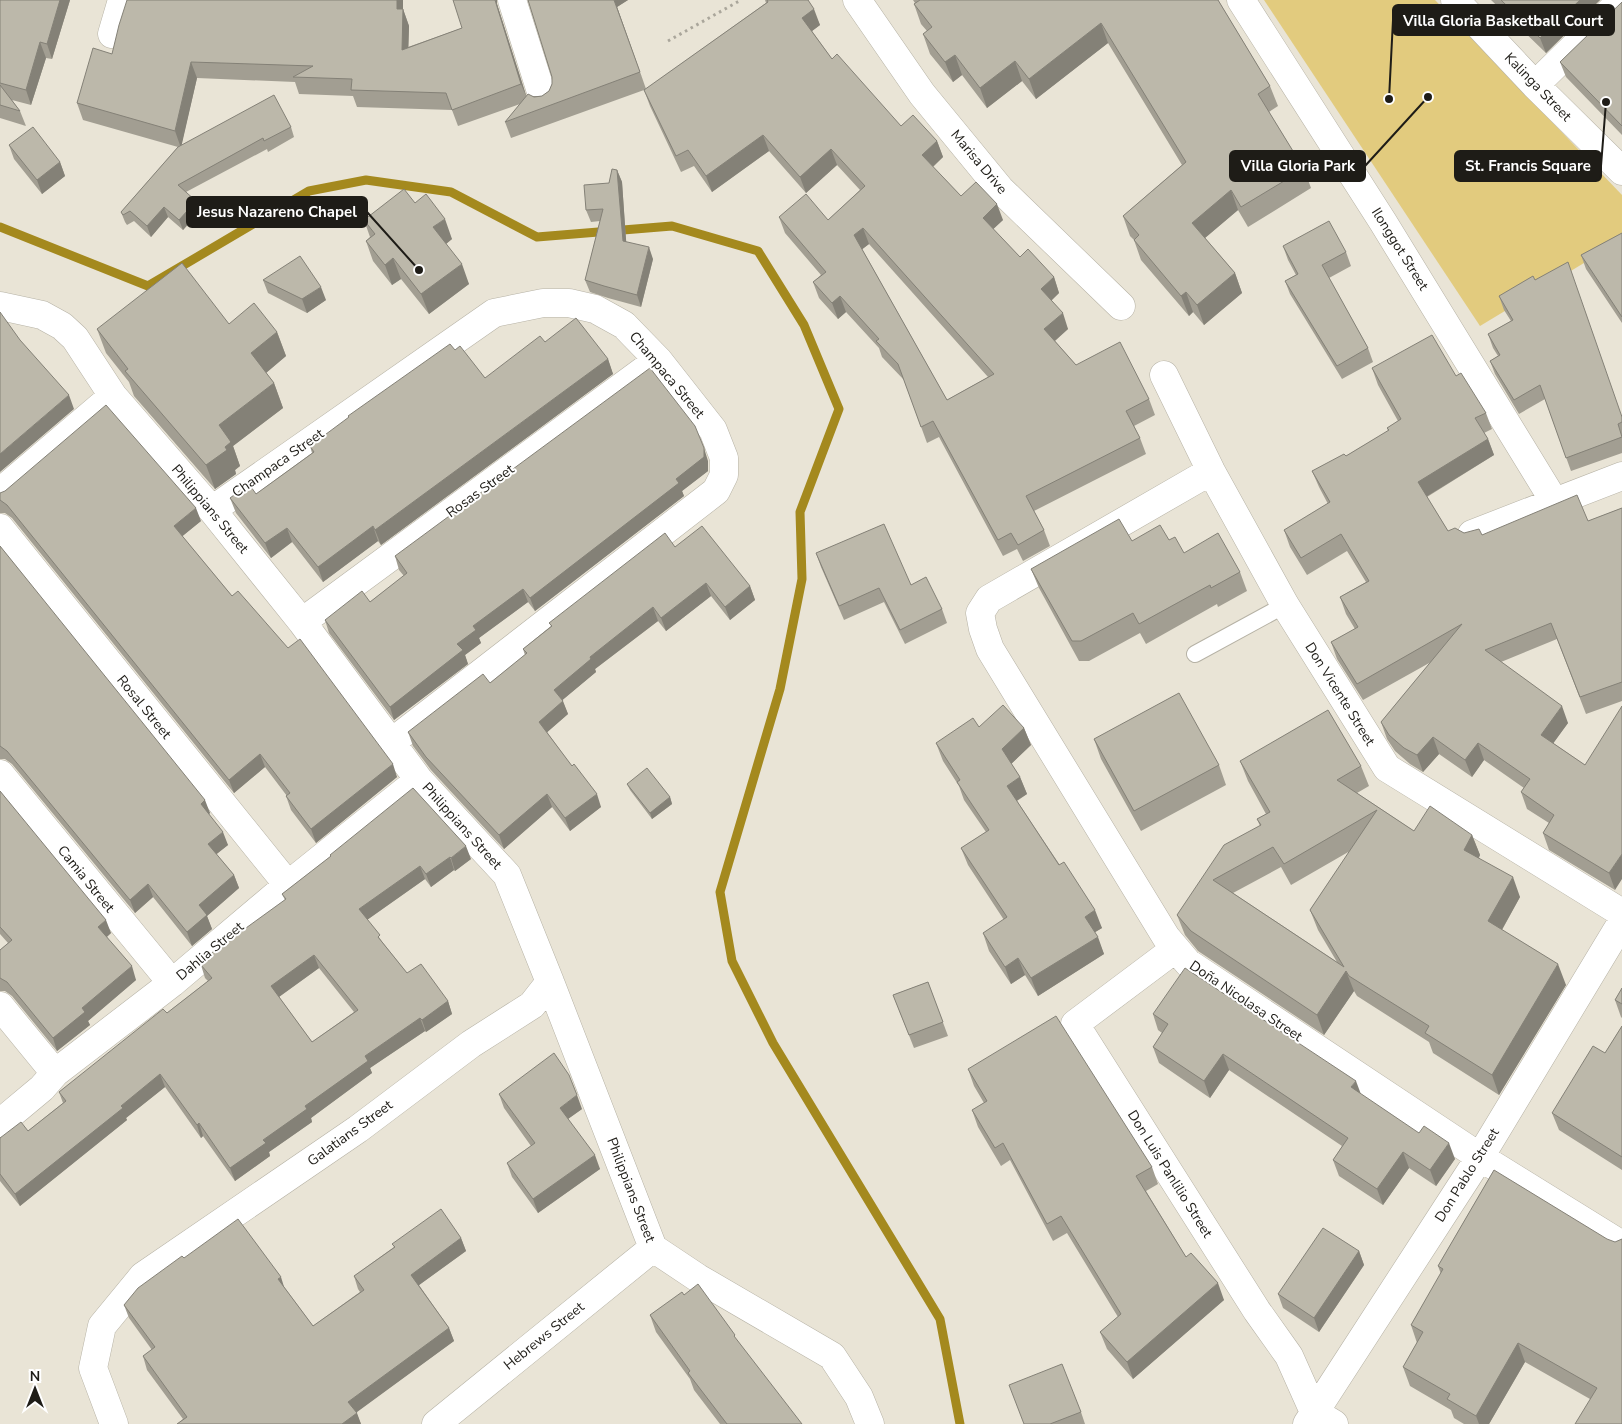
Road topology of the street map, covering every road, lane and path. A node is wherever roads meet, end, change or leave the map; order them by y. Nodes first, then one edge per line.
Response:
1 (122, 0) edge
2 (512, 0) edge
3 (741, 0) edge
4 (857, 0) edge
5 (1241, 0) edge
6 (1455, 0) edge
7 (1622, 0) edge
8 (112, 34) dead end
9 (668, 41) dead end
10 (1535, 85) junction
11 (543, 98) edge
12 (1622, 171) edge
13 (0, 306) edge
14 (1121, 306) dead end
15 (658, 360) junction
16 (1164, 375) dead end
17 (113, 396) junction
18 (1211, 471) junction
19 (1622, 476) edge
20 (0, 492) edge
21 (1554, 501) junction
22 (212, 510) junction
23 (0, 528) edge
24 (1472, 534) edge
25 (1285, 605) junction
26 (302, 622) junction
27 (1195, 654) dead end
28 (392, 742) junction
29 (0, 774) edge
30 (419, 780) junction
31 (288, 885) junction
32 (1622, 913) edge
33 (1622, 922) edge
34 (1175, 949) junction
35 (550, 982) junction
36 (172, 983) junction
37 (0, 1006) edge
38 (55, 1073) junction
39 (0, 1123) edge
40 (1480, 1157) junction
41 (1622, 1245) edge
42 (653, 1248) junction
43 (1318, 1420) edge
44 (114, 1424) edge
45 (436, 1424) edge
46 (870, 1424) edge

1 - 8 street
2 - 11 street
3 - 9 path
4 - 14 street, Marisa Drive
5 - 21 street, Ilonggot Street
6 - 10 street, Kalinga Street
7 - 10 street
10 - 12 street, Kalinga Street
13 - 17 street, Philippians Street
15 - 22 street, Champaca Street
15 - 26 street, Rosas Street
15 - 28 street, Champaca Street
16 - 18 street, Don Vicente Street
17 - 20 street
17 - 22 street, Philippians Street
18 - 25 street, Don Vicente Street
18 - 34 street, Doña Nicolasa Street
19 - 21 street
21 - 24 street
22 - 26 street, Philippians Street
23 - 31 street, Rosal Street
25 - 27 lane
25 - 32 street, Don Vicente Street
26 - 28 street, Philippians Street
28 - 30 street, Philippians Street
29 - 36 street, Camia Street
30 - 31 street, Dahlia Street
30 - 35 street, Philippians Street
31 - 36 street, Dahlia Street
33 - 40 street, Don Pablo Street
34 - 40 street, Doña Nicolasa Street
34 - 43 street, Don Luis Panlilio Street
35 - 42 street, Philippians Street
35 - 44 street, Galatians Street
36 - 38 street, Dahlia Street
37 - 38 street
38 - 39 street, Dahlia Street
40 - 41 street, Doña Nicolasa Street
40 - 43 street, Don Pablo Street
42 - 45 street, Hebrews Street
42 - 46 street, Philippians Street

